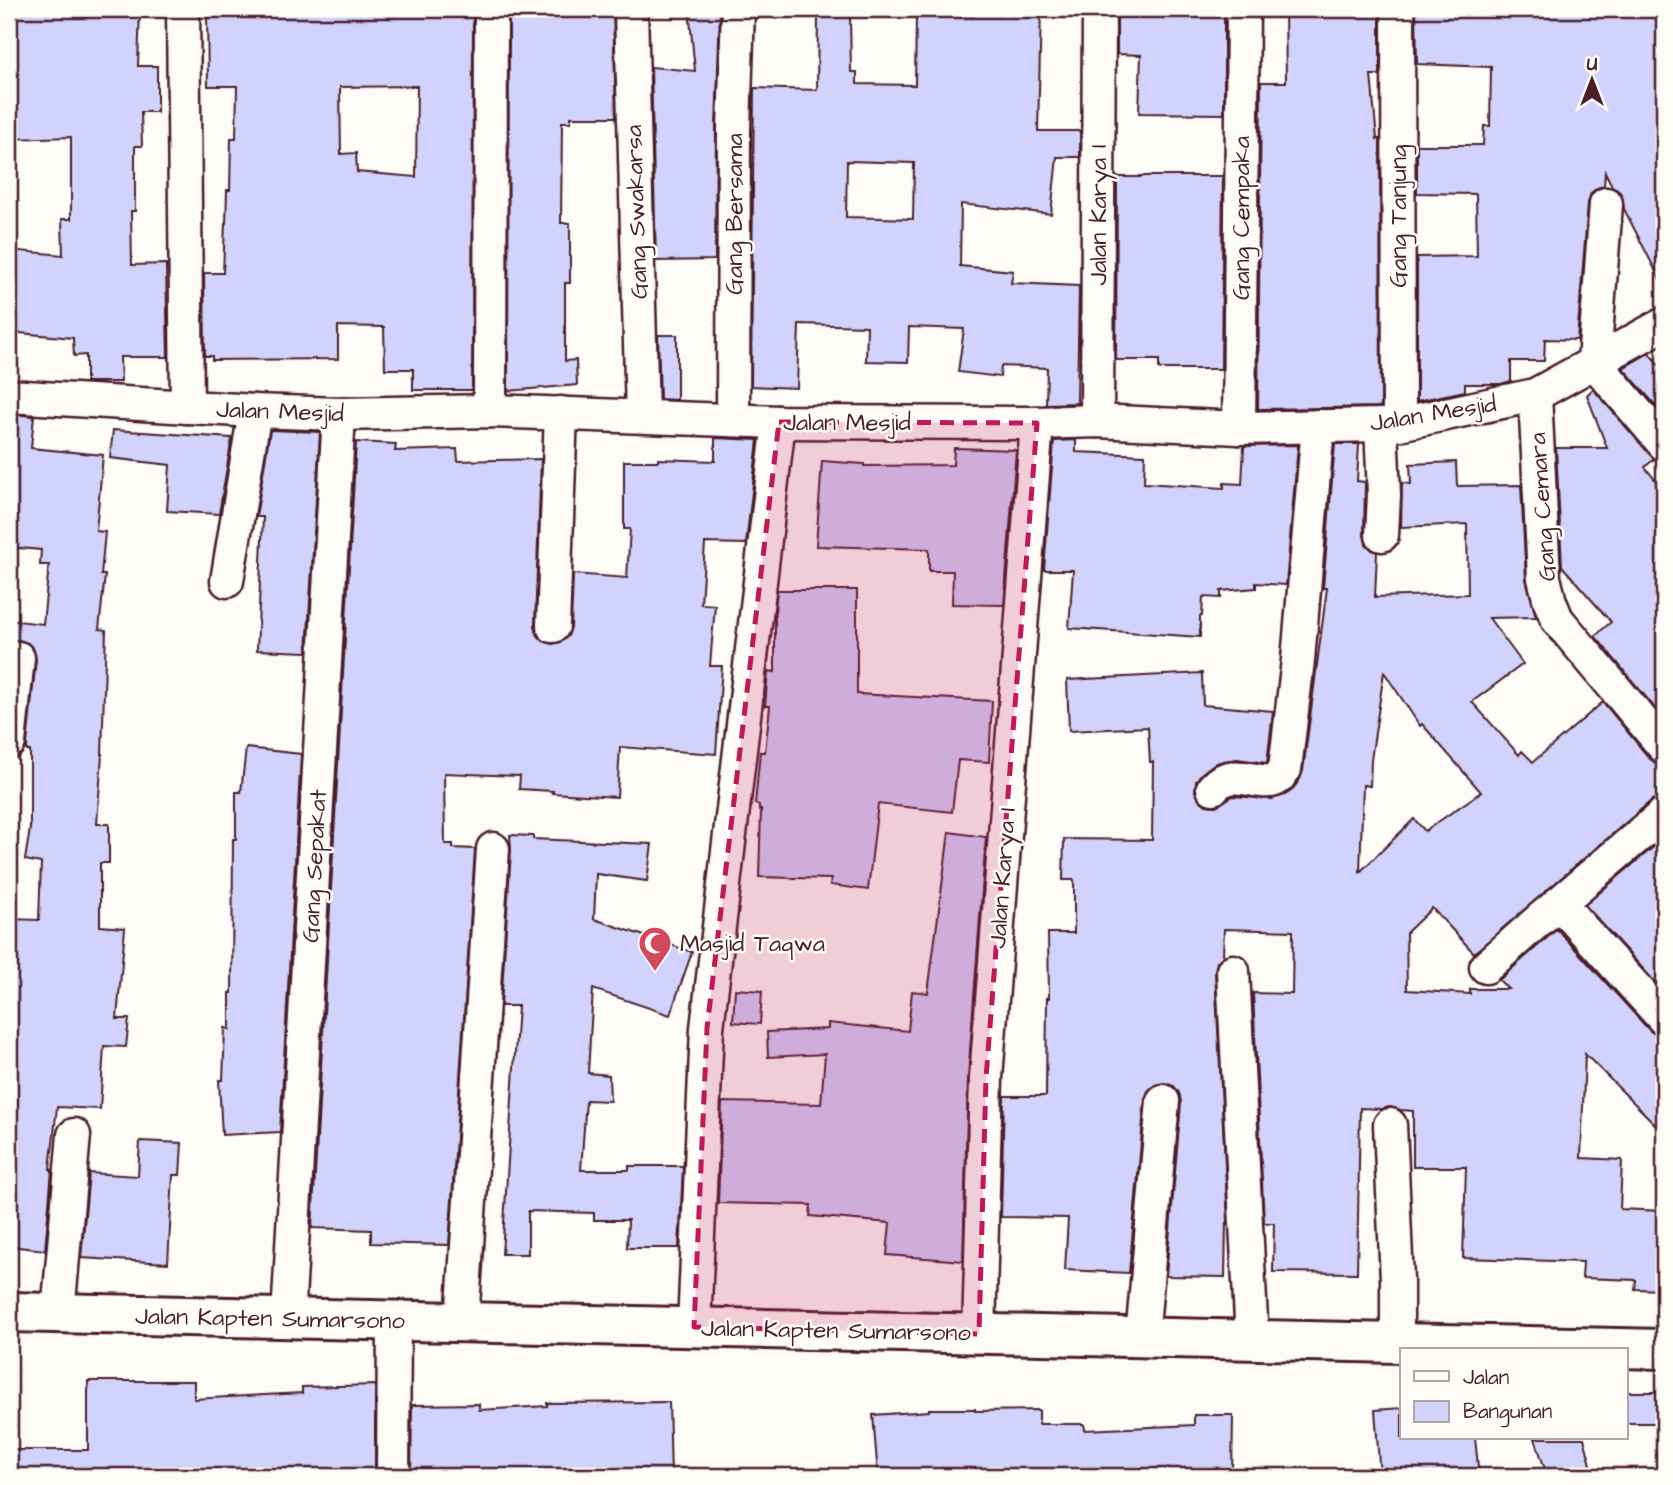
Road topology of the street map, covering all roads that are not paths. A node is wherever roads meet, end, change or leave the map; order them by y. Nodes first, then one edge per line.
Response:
1 (183, 9) edge
2 (491, 9) edge
3 (631, 9) edge
4 (738, 9) edge
5 (1099, 9) edge
6 (1243, 9) edge
7 (1398, 9) edge
8 (1606, 204) dead end
9 (1664, 324) edge
10 (1594, 362) junction
11 (1535, 395) junction
12 (9, 396) edge
13 (187, 407) junction
14 (255, 411) junction
15 (490, 411) junction
16 (561, 413) junction
17 (339, 414) junction
18 (642, 416) junction
19 (733, 420) junction
20 (1097, 421) junction
21 (779, 422) junction
22 (1037, 423) junction
23 (1390, 424) junction
24 (1318, 426) junction
25 (1240, 428) junction
26 (1664, 444) edge
27 (1382, 535) dead end
28 (227, 581) dead end
29 (553, 626) dead end
30 (18, 658) dead end
31 (9, 742) edge
32 (1664, 747) edge
33 (1213, 788) dead end
34 (1664, 814) edge
35 (493, 849) dead end
36 (1559, 903) junction
37 (1486, 967) dead end
38 (1233, 971) dead end
39 (1664, 1020) edge
40 (1163, 1101) dead end
41 (1390, 1125) dead end
42 (74, 1135) dead end
43 (9, 1312) edge
44 (58, 1313) junction
45 (288, 1318) junction
46 (394, 1320) junction
47 (462, 1322) junction
48 (694, 1327) junction
49 (979, 1334) junction
50 (1142, 1338) junction
51 (1252, 1340) junction
52 (1396, 1343) junction
53 (1619, 1348) edge
54 (1628, 1348) edge
55 (1664, 1349) edge
56 (393, 1476) edge

1 - 13 street
2 - 15 street
3 - 18 street, Gang Swakarsa
4 - 19 street, Gang Bersama
5 - 20 street, Jalan Karya I
6 - 25 street, Gang Cempaka
7 - 23 street, Gang Tanjung
8 - 10 street
9 - 10 street, Jalan Mesjid
10 - 11 street, Jalan Mesjid
10 - 26 street
11 - 23 street, Jalan Mesjid
11 - 32 street, Gang Cemara
12 - 13 street, Jalan Mesjid
13 - 14 street, Jalan Mesjid
14 - 17 street, Jalan Mesjid
14 - 28 street
15 - 16 street, Jalan Mesjid
15 - 17 street, Jalan Mesjid
16 - 18 street, Jalan Mesjid
16 - 29 street
17 - 45 street, Gang Sepakat
18 - 19 street, Jalan Mesjid
19 - 21 street, Jalan Mesjid
20 - 22 street, Jalan Mesjid
20 - 25 street, Jalan Mesjid
21 - 22 street, Jalan Mesjid
21 - 48 street
22 - 49 street, Jalan Karya I
23 - 24 street, Jalan Mesjid
23 - 27 street, Gang Tanjung
24 - 25 street, Jalan Mesjid
24 - 33 street
30 - 31 street
34 - 36 street
35 - 47 street
36 - 37 street
36 - 39 street
38 - 51 street
40 - 50 street
41 - 52 street
42 - 44 street
43 - 44 highway, Jalan Kapten Sumarsono
44 - 45 highway, Jalan Kapten Sumarsono
45 - 46 highway, Jalan Kapten Sumarsono
46 - 47 highway, Jalan Kapten Sumarsono
46 - 56 street
47 - 48 highway, Jalan Kapten Sumarsono
48 - 49 highway, Jalan Kapten Sumarsono
49 - 50 highway, Jalan Kapten Sumarsono
50 - 51 highway, Jalan Kapten Sumarsono
51 - 52 highway, Jalan Kapten Sumarsono
52 - 53 highway, Jalan Kapten Sumarsono
54 - 55 highway, Jalan Kapten Sumarsono

